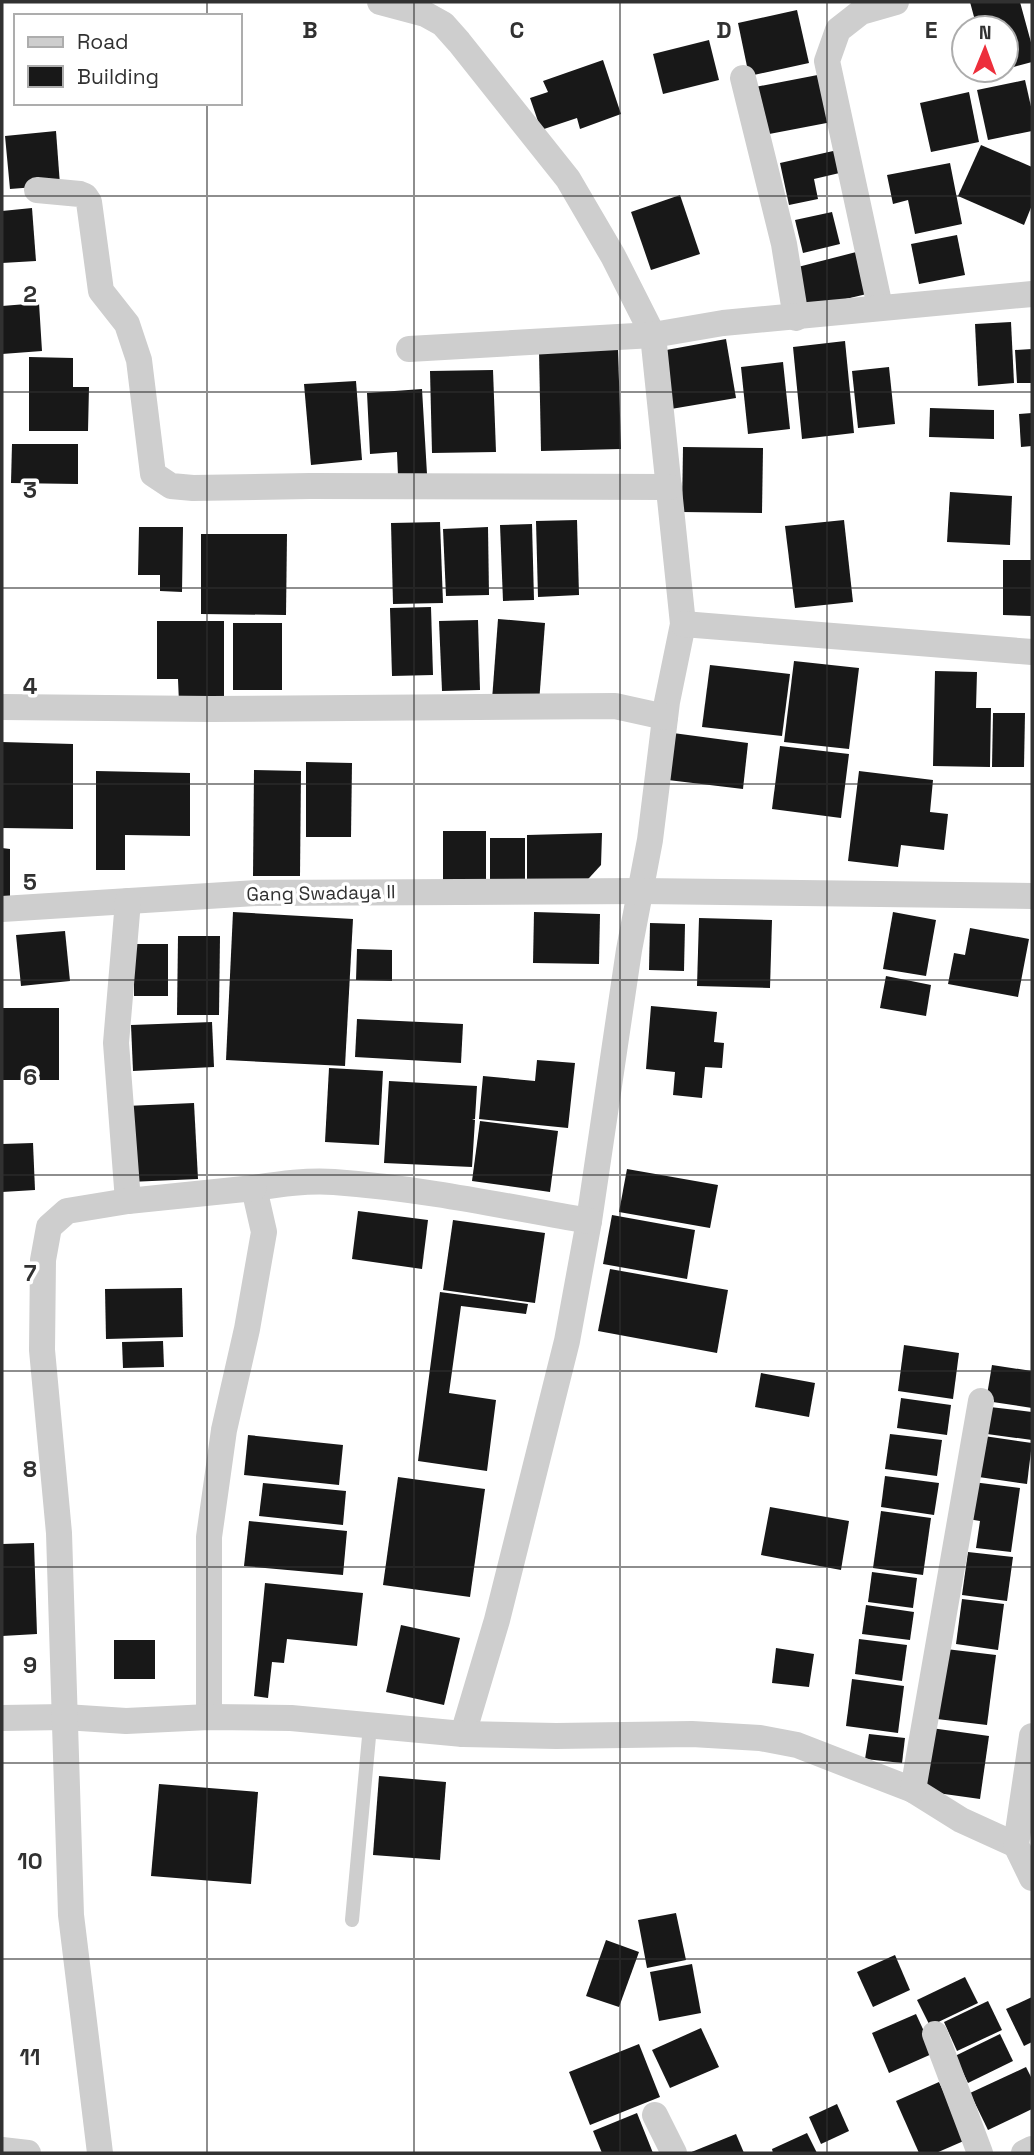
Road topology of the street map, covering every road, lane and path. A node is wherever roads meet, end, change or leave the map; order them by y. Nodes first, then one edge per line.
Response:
1 (380, 2) edge
2 (896, 2) edge
3 (743, 78) dead end
4 (37, 190) dead end
5 (1032, 294) edge
6 (880, 307) junction
7 (796, 318) junction
8 (653, 335) junction
9 (409, 349) dead end
10 (669, 487) junction
11 (683, 624) junction
12 (1032, 652) edge
13 (2, 707) edge
14 (665, 717) junction
15 (641, 891) junction
16 (1032, 896) edge
17 (128, 901) junction
18 (2, 909) edge
19 (254, 1188) junction
20 (128, 1201) junction
21 (589, 1221) junction
22 (981, 1401) dead end
23 (65, 1717) junction
24 (209, 1717) junction
25 (2, 1718) edge
26 (370, 1726) junction
27 (463, 1734) junction
28 (1032, 1745) edge
29 (913, 1790) junction
30 (1016, 1845) junction
31 (1032, 1878) edge
32 (352, 1920) dead end
33 (935, 2034) dead end
34 (655, 2115) dead end
35 (1032, 2149) edge
36 (2, 2150) edge
37 (28, 2153) edge
38 (100, 2153) edge
39 (674, 2153) edge
40 (980, 2153) edge
41 (1024, 2153) edge

1 - 8 street
2 - 6 street
3 - 7 street
4 - 10 street
5 - 6 street
6 - 7 street
7 - 8 street
8 - 9 street
8 - 10 street
10 - 11 street
11 - 12 street
11 - 14 street
13 - 14 street
14 - 15 street
15 - 16 street, Gang Swadaya II
15 - 17 street, Gang Swadaya II
15 - 21 street
17 - 18 street, Gang Swadaya II
17 - 20 street
19 - 20 street
19 - 21 street
19 - 24 street
20 - 23 street
21 - 27 street
22 - 29 street
23 - 24 street
23 - 25 street
23 - 38 street
24 - 26 street
26 - 27 street
26 - 32 lane
27 - 29 street
28 - 30 street
29 - 30 street
30 - 31 street
33 - 40 street
34 - 39 street
35 - 41 street
36 - 37 street

